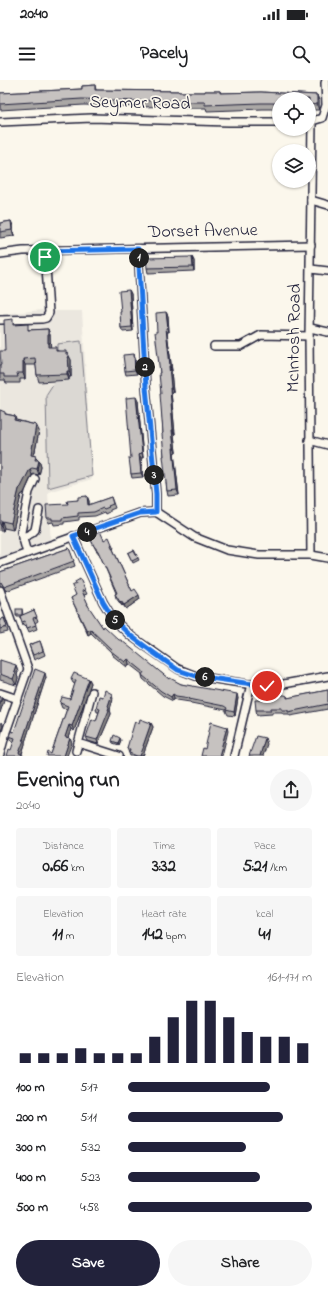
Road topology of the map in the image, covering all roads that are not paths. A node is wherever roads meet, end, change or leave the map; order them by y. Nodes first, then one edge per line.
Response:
1 (326, 80) edge
2 (316, 120) edge
3 (0, 122) edge
4 (272, 122) edge
5 (310, 136) edge
6 (311, 200) junction
7 (328, 205) edge
8 (311, 245) junction
9 (138, 249) junction
10 (45, 251) junction
11 (0, 254) edge
12 (311, 269) junction
13 (328, 271) edge
14 (0, 320) edge
15 (310, 328) junction
16 (328, 332) edge
17 (309, 336) junction
18 (214, 346) dead end
19 (309, 440) junction
20 (328, 445) edge
21 (35, 479) dead end
22 (39, 510) dead end
23 (156, 512) junction
24 (73, 536) junction
25 (22, 538) junction
26 (27, 553) junction
27 (311, 555) junction
28 (328, 558) edge
29 (0, 563) edge
30 (0, 590) edge
31 (328, 676) edge
32 (252, 684) junction
33 (92, 692) dead end
34 (0, 693) edge
35 (18, 699) junction
36 (78, 743) junction
37 (76, 751) dead end
38 (0, 754) edge
39 (118, 756) edge
40 (234, 756) edge

1 - 2 street
3 - 4 street, Seymer Road
5 - 6 street, McIntosh Road
6 - 7 street
6 - 8 street, McIntosh Road
8 - 9 street, Dorset Avenue
8 - 12 street, McIntosh Road
9 - 10 street, Dorset Avenue
9 - 23 street
10 - 11 street, Dorset Avenue
10 - 14 street
12 - 13 street
12 - 15 street, McIntosh Road
15 - 16 street
15 - 17 street, McIntosh Road
17 - 18 street
17 - 19 street, McIntosh Road
19 - 20 street
19 - 27 street, McIntosh Road
21 - 25 street
22 - 25 street
23 - 24 street
23 - 27 street
24 - 26 street
24 - 32 street
25 - 26 street
26 - 29 street
27 - 28 street
30 - 35 street
31 - 32 street
32 - 40 street
33 - 36 street
34 - 35 street
35 - 38 street
36 - 37 street
36 - 39 street

